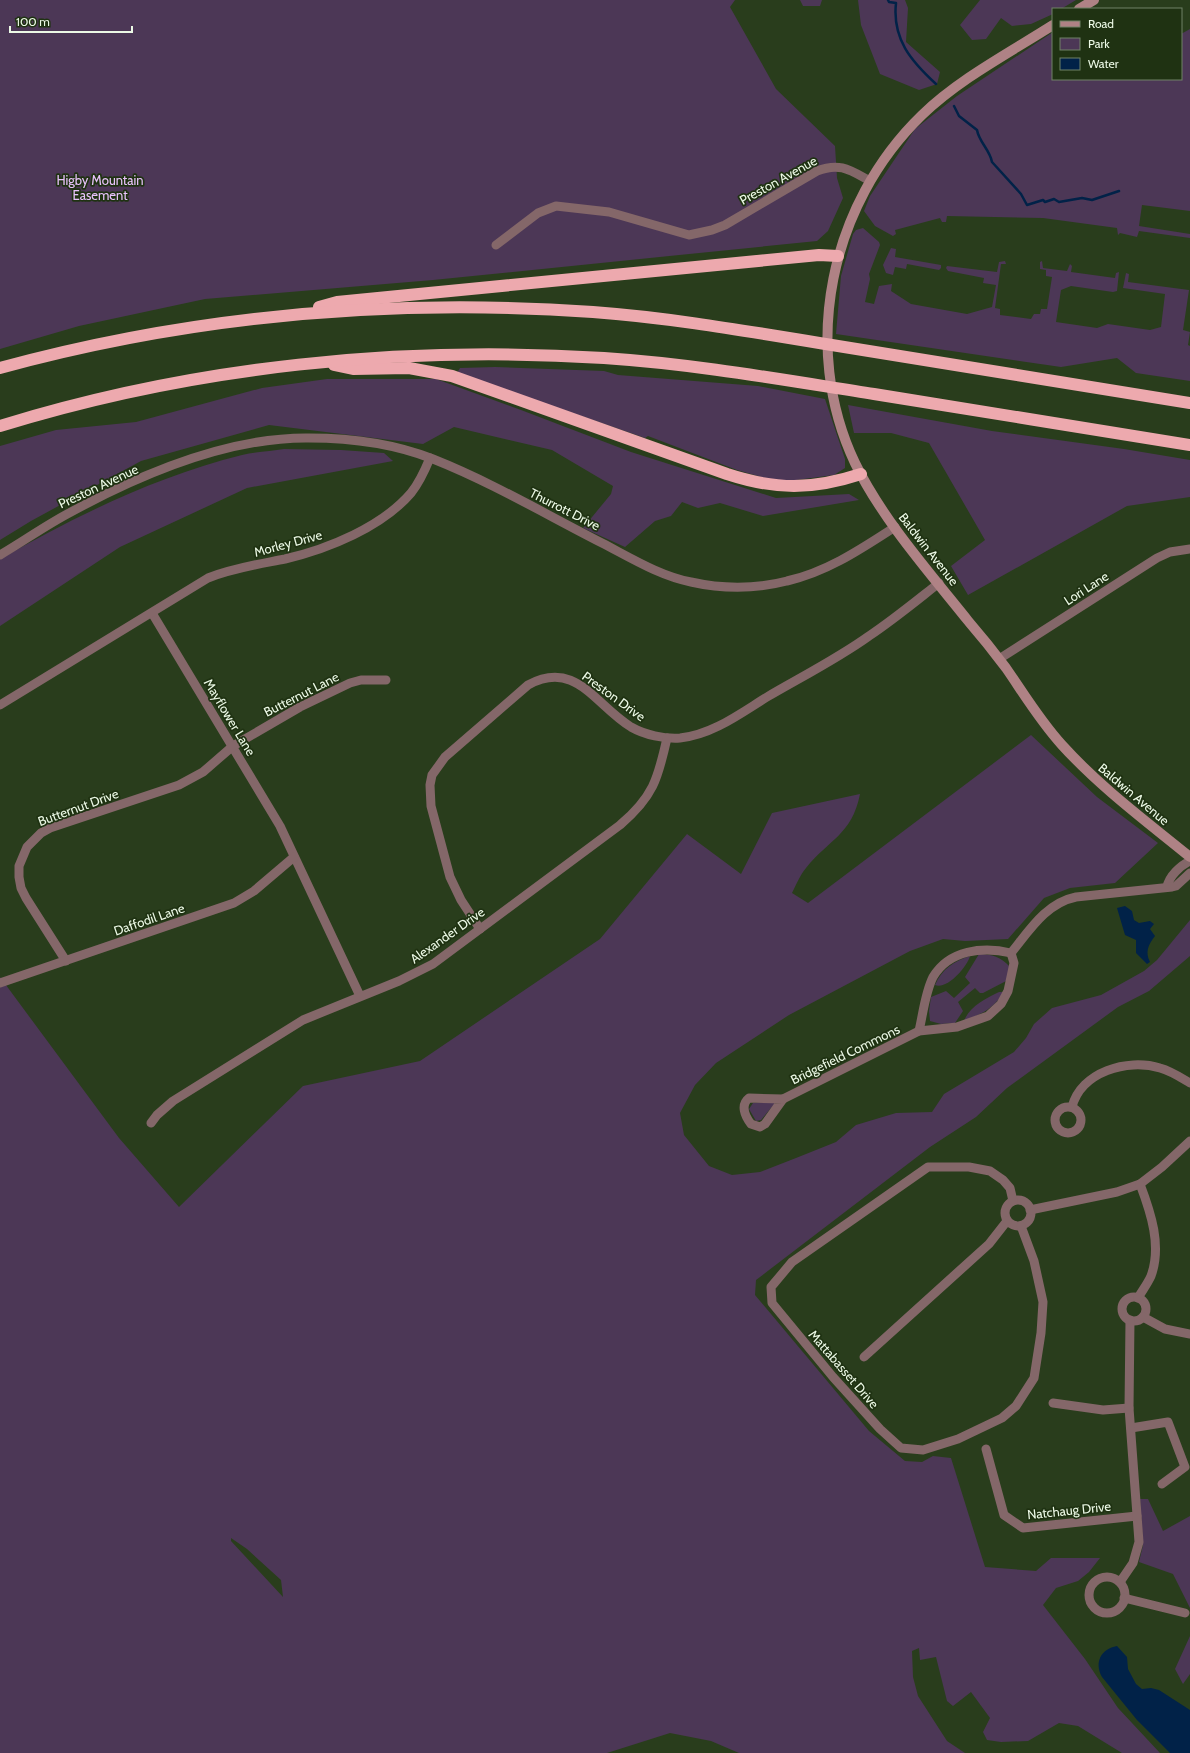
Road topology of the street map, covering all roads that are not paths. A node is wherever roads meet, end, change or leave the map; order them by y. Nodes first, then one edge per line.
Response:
1 (1094, 0) edge
2 (1081, 8) edge
3 (1052, 26) edge
4 (870, 180) junction
5 (496, 245) dead end
6 (838, 256) junction
7 (306, 313) junction
8 (325, 363) junction
9 (0, 368) edge
10 (1190, 403) edge
11 (0, 426) edge
12 (1190, 445) edge
13 (213, 452) joint
14 (430, 458) junction
15 (861, 474) junction
16 (895, 527) junction
17 (1190, 549) edge
18 (0, 555) edge
19 (939, 583) junction
20 (152, 613) junction
21 (999, 659) junction
22 (386, 680) dead end
23 (0, 705) edge
24 (667, 738) junction
25 (233, 746) junction
26 (294, 857) junction
27 (1190, 857) edge
28 (1190, 861) edge
29 (1190, 873) edge
30 (1167, 887) junction
31 (480, 929) junction
32 (1011, 952) junction
33 (66, 961) junction
34 (0, 983) edge
35 (360, 996) junction
36 (919, 1031) junction
37 (1190, 1083) edge
38 (783, 1099) dead end
39 (1072, 1108) dead end
40 (151, 1123) dead end
41 (1190, 1142) edge
42 (1140, 1184) junction
43 (1013, 1200) junction
44 (1030, 1210) junction
45 (1007, 1221) junction
46 (1021, 1226) junction
47 (1138, 1298) junction
48 (1143, 1317) junction
49 (1130, 1320) junction
50 (1190, 1334) edge
51 (864, 1357) dead end
52 (1053, 1403) dead end
53 (1129, 1408) junction
54 (1131, 1428) junction
55 (986, 1449) dead end
56 (1162, 1484) dead end
57 (1137, 1516) junction
58 (1120, 1582) junction
59 (1124, 1598) junction
60 (1185, 1613) dead end

1 - 2 main road
3 - 4 main road
4 - 5 street, Preston Avenue
4 - 6 main road, Baldwin Avenue
6 - 7 highway
6 - 15 main road, Baldwin Avenue
7 - 9 highway
7 - 10 highway
8 - 11 highway
8 - 12 highway
8 - 15 highway
13 - 14 street, Thurrott Drive
13 - 18 street, Preston Avenue
14 - 16 street, Thurrott Drive
14 - 20 street, Morley Drive
15 - 16 main road, Baldwin Avenue
16 - 19 main road, Baldwin Avenue
17 - 21 street, Lori Lane
19 - 21 main road, Baldwin Avenue
19 - 24 street, Preston Drive
20 - 23 street
20 - 25 street, Mayflower Lane
21 - 27 main road, Baldwin Avenue
22 - 25 street, Butternut Lane
24 - 31 street, Alexander Drive
24 - 31 street, Preston Drive
25 - 26 street, Mayflower Lane
25 - 33 street, Butternut Drive
26 - 33 street, Daffodil Lane
26 - 35 street, Mayflower Lane
28 - 30 street
29 - 30 street
30 - 32 street
31 - 35 street, Alexander Drive
32 - 36 street, Bridgefield Commons
32 - 36 street, Bridgefield Commons
33 - 34 street, Daffodil Lane
35 - 40 street, Alexander Drive
36 - 38 street, Bridgefield Commons
37 - 39 street
41 - 42 street
42 - 44 street
42 - 47 street
43 - 44 street
43 - 45 street, Mattabasset Drive
43 - 46 street, Mattabasset Drive
44 - 46 street
45 - 46 street
45 - 51 street, Mattabasset Drive
47 - 48 street
47 - 49 street
48 - 49 street
48 - 50 street
49 - 53 street
52 - 53 street
53 - 54 street
54 - 56 street
54 - 57 street
55 - 57 street, Natchaug Drive
57 - 58 street
58 - 59 street
58 - 59 street
59 - 60 street

